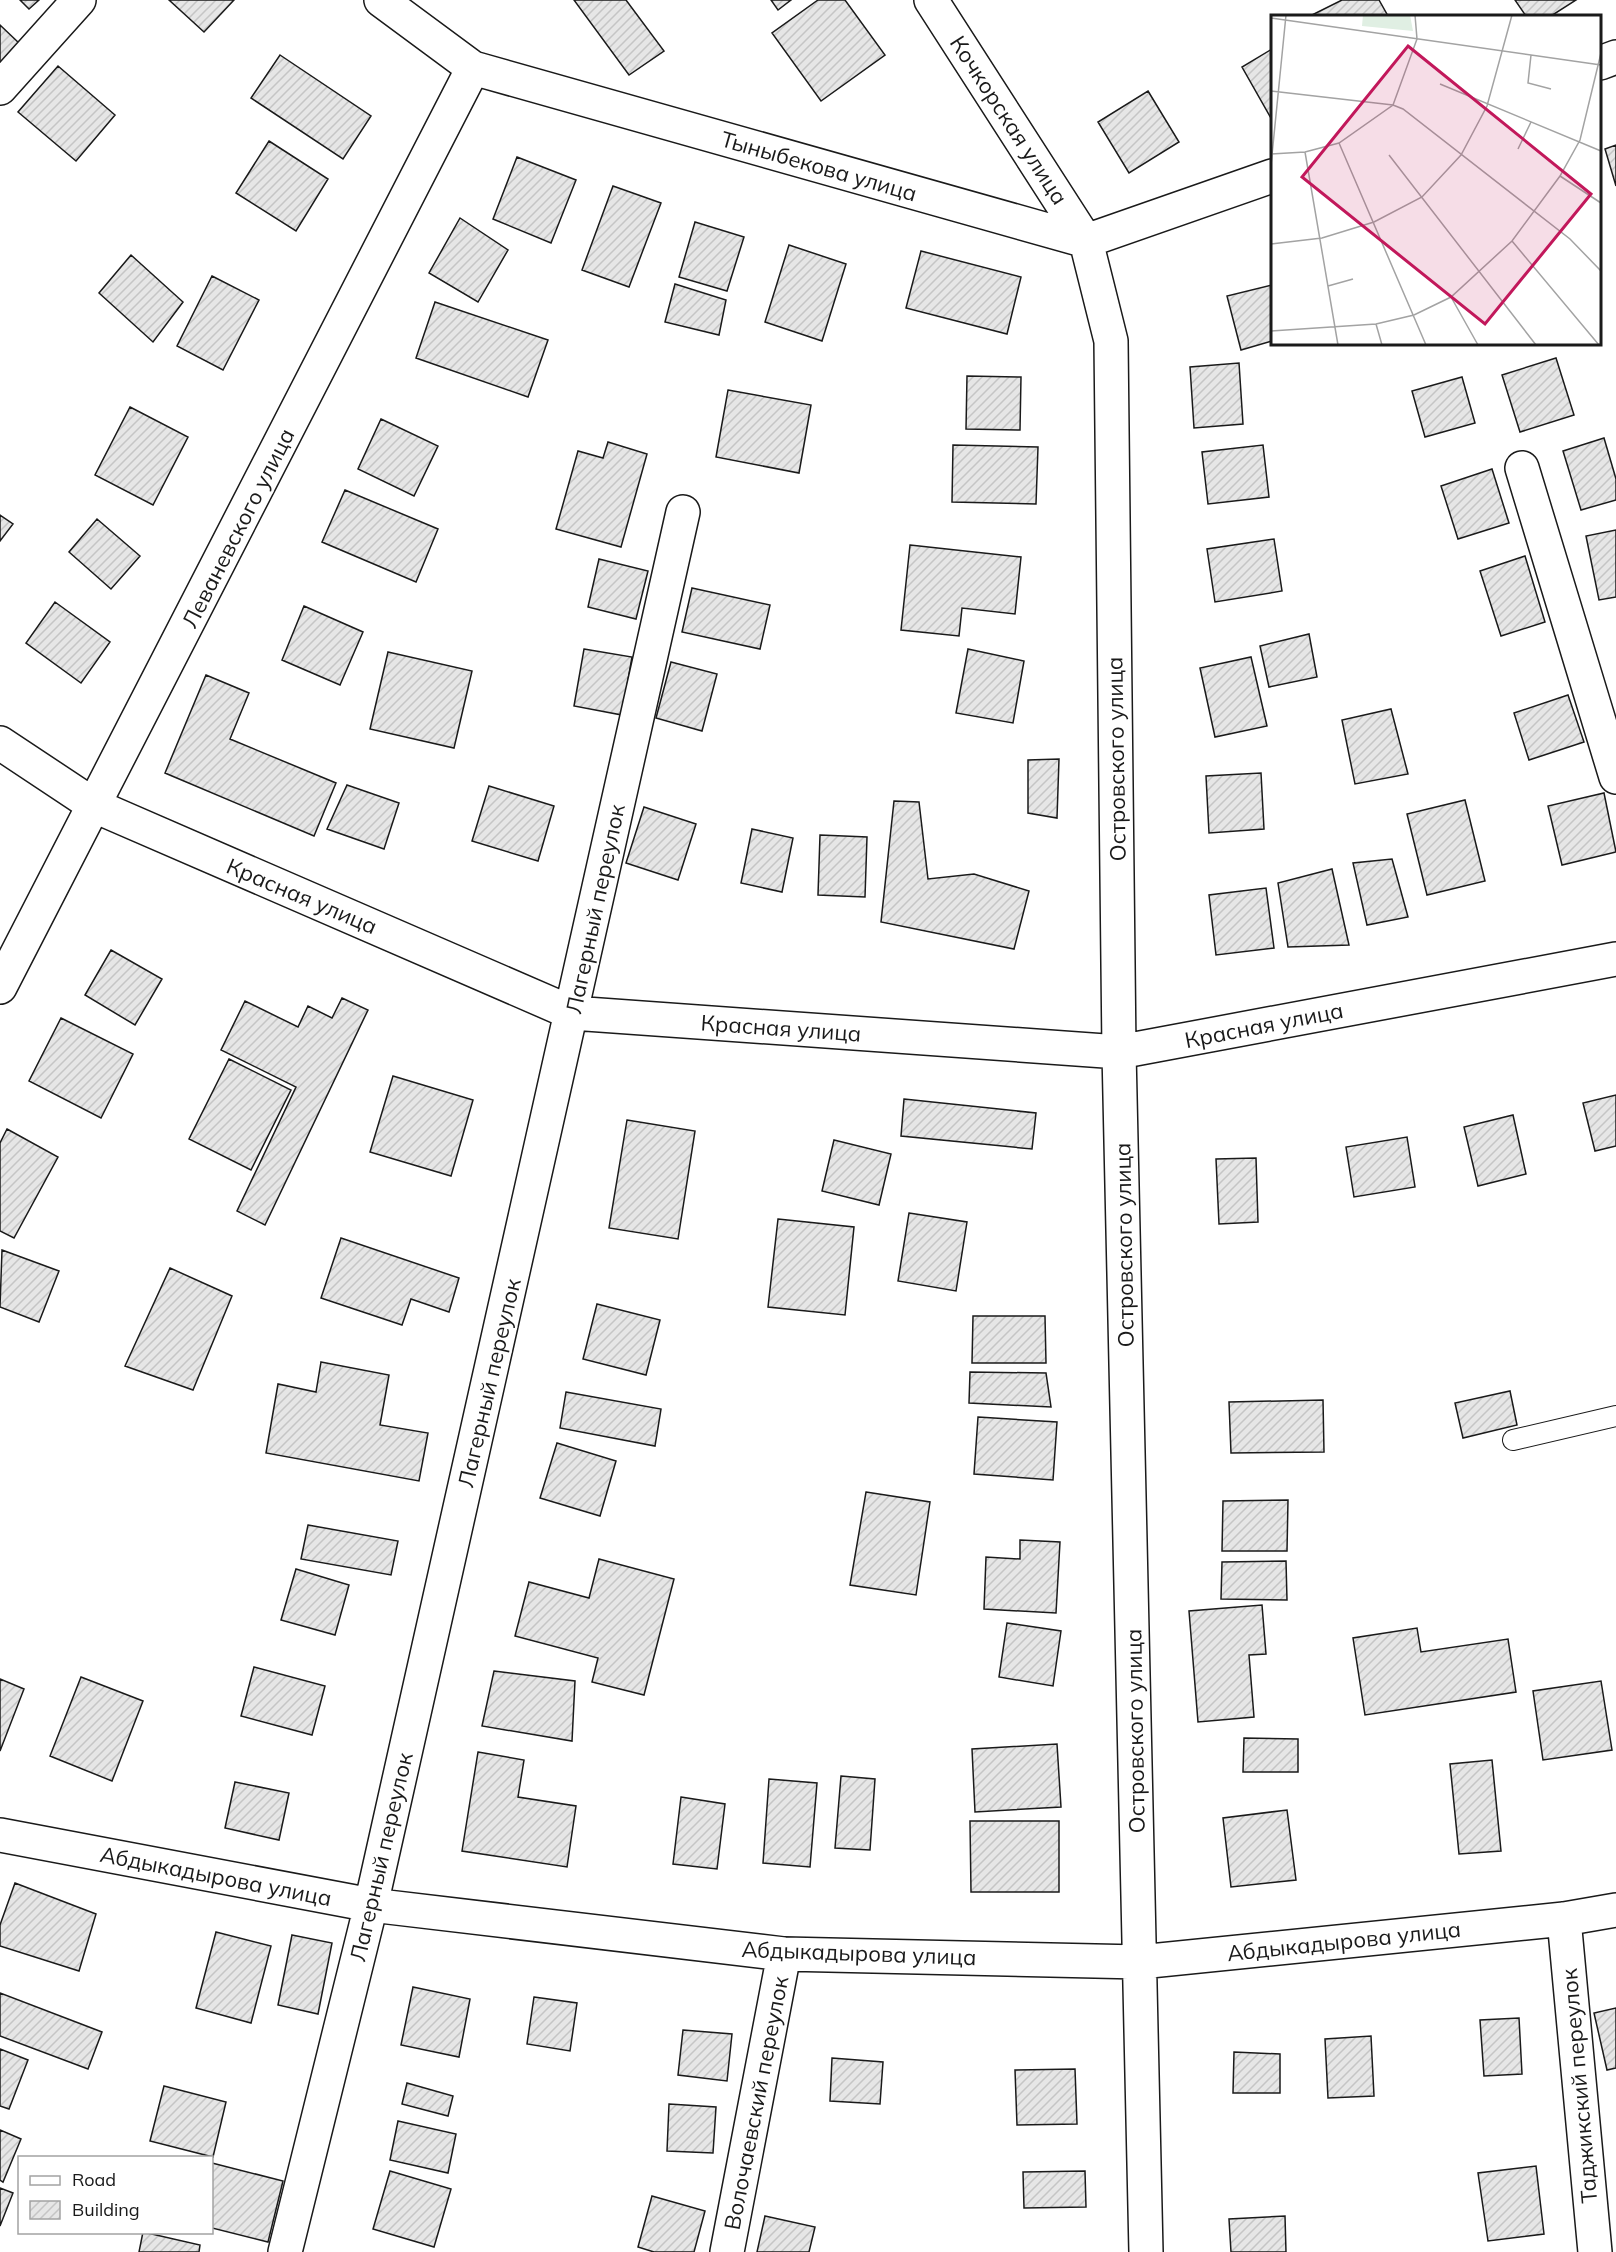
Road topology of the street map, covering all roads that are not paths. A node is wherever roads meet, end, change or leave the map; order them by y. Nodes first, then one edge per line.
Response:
1 (79, 0) edge
2 (381, 0) edge
3 (931, 0) edge
4 (1616, 57) edge
5 (1601, 62) edge
6 (474, 69) junction
7 (0, 88) edge
8 (1271, 176) edge
9 (1086, 241) junction
10 (1522, 468) dead end
11 (683, 512) dead end
12 (0, 742) edge
13 (1616, 777) edge
14 (95, 806) junction
15 (1616, 959) edge
16 (0, 987) edge
17 (572, 1013) junction
18 (1119, 1052) junction
19 (1616, 1416) edge
20 (1512, 1440) dead end
21 (0, 1835) edge
22 (371, 1905) junction
23 (1616, 1910) edge
24 (1564, 1919) junction
25 (784, 1954) junction
26 (1140, 1962) junction
27 (285, 2252) edge
28 (727, 2252) edge
29 (1146, 2252) edge
30 (1595, 2252) edge

1 - 7 street
2 - 6 street, Тыныбекова улица
3 - 9 street, Кочкорская улица
4 - 5 street
6 - 9 street, Тыныбекова улица
6 - 14 street, Леваневского улица
8 - 9 street
9 - 18 street, Островского улица
10 - 13 street
11 - 17 street, Лагерный переулок
12 - 14 street, Красная улица
14 - 16 street, Леваневского улица
14 - 17 street, Красная улица
15 - 18 street, Красная улица
17 - 18 street, Красная улица
17 - 22 street, Лагерный переулок
18 - 26 street, Островского улица
19 - 20 lane
21 - 22 street, Абдыкадырова улица
22 - 25 street, Абдыкадырова улица
22 - 27 street, Лагерный переулок
23 - 24 street, Абдыкадырова улица
24 - 26 street, Абдыкадырова улица
24 - 30 street, Таджикский переулок
25 - 26 street, Абдыкадырова улица
25 - 28 street, Волочаевский переулок
26 - 29 street, Островского улица

